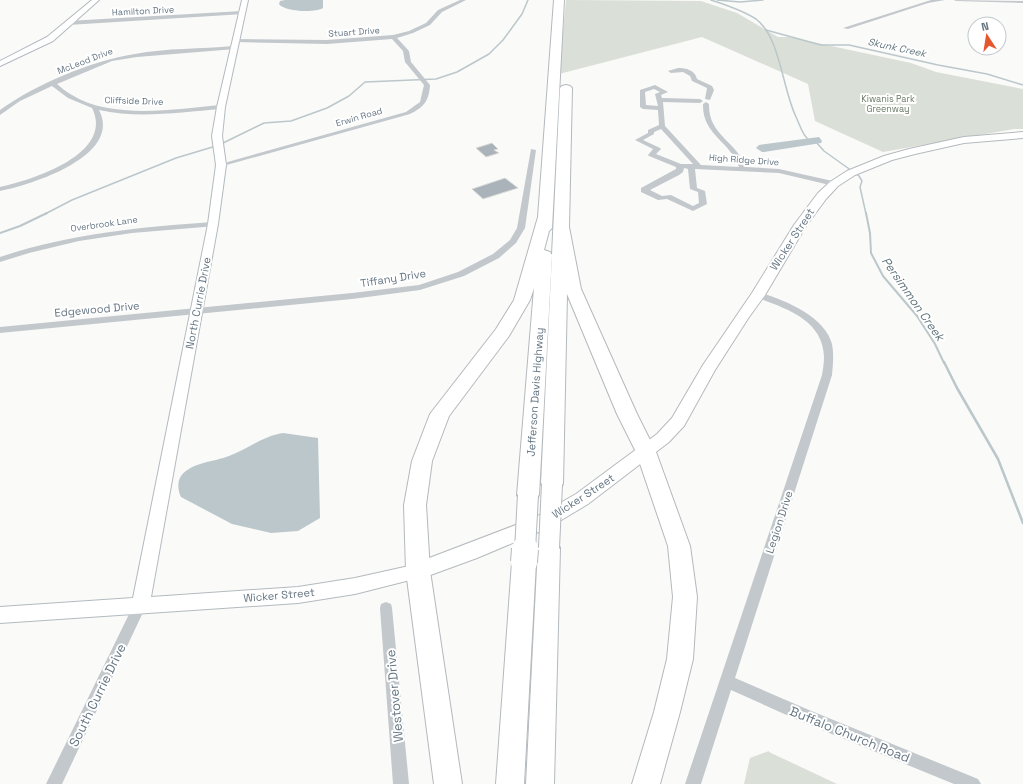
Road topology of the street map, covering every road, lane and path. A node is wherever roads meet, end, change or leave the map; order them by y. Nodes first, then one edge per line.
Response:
1 (96, 0) edge
2 (245, 0) edge
3 (464, 0) edge
4 (560, 0) edge
5 (570, 0) edge
6 (943, 0) edge
7 (956, 0) edge
8 (1022, 1) edge
9 (242, 14) junction
10 (68, 23) junction
11 (846, 28) dead end
12 (393, 37) junction
13 (234, 44) junction
14 (0, 64) edge
15 (693, 79) dead end
16 (53, 84) junction
17 (661, 100) junction
18 (705, 101) junction
19 (221, 107) junction
20 (94, 108) junction
21 (661, 108) junction
22 (1, 112) edge
23 (662, 126) junction
24 (1023, 135) edge
25 (533, 150) dead end
26 (221, 165) junction
27 (680, 166) junction
28 (690, 166) junction
29 (699, 167) junction
30 (742, 169) junction
31 (834, 184) junction
32 (0, 190) edge
33 (546, 216) junction
34 (213, 224) junction
35 (562, 228) junction
36 (0, 260) edge
37 (758, 295) junction
38 (197, 312) junction
39 (0, 330) edge
40 (646, 452) junction
41 (418, 571) junction
42 (140, 606) junction
43 (386, 608) dead end
44 (0, 615) edge
45 (728, 682) junction
46 (54, 784) edge
47 (401, 784) edge
48 (448, 784) edge
49 (510, 784) edge
50 (540, 784) edge
51 (646, 784) edge
52 (693, 784) edge
53 (973, 784) edge

1 - 10 street
2 - 9 street, North Currie Drive
3 - 12 street, Stuart Drive
4 - 33 highway, Jefferson Davis Highway
5 - 35 highway, Jefferson Davis Highway
6 - 11 street
7 - 8 street
9 - 10 street, Hamilton Drive
9 - 13 street, North Currie Drive
10 - 14 street
12 - 13 street, Stuart Drive
12 - 26 street, Erwin Road
13 - 16 street, McLeod Drive
13 - 19 street, North Currie Drive
15 - 18 street
16 - 20 street, Cliffside Drive
16 - 22 street, McLeod Drive
17 - 18 street
17 - 21 street
17 - 21 street
18 - 30 street
19 - 20 street, Cliffside Drive
19 - 26 street, North Currie Drive
20 - 32 street
21 - 23 street
23 - 27 street, High Ridge Drive
23 - 29 street, High Ridge Drive
24 - 31 main road, Wicker Street
25 - 38 street, Tiffany Drive
26 - 34 street, North Currie Drive
27 - 28 street, High Ridge Drive
27 - 28 street
28 - 29 street, High Ridge Drive
29 - 30 street, High Ridge Drive
30 - 31 street, High Ridge Drive
31 - 37 main road, Wicker Street
33 - 41 highway
33 - 49 highway, Jefferson Davis Highway, bridge
34 - 36 street, Overbrook Lane
34 - 38 street, North Currie Drive
35 - 40 highway
35 - 50 highway, Jefferson Davis Highway, bridge
37 - 40 main road, Wicker Street
37 - 45 street, Legion Drive
38 - 39 street, Edgewood Drive
38 - 42 street, North Currie Drive
40 - 41 main road, Wicker Street
40 - 51 highway
41 - 42 street, Wicker Street
41 - 48 highway
42 - 44 street, Wicker Street
42 - 46 street, South Currie Drive
43 - 47 street, Westover Drive
45 - 52 street, Legion Drive
45 - 53 street, Buffalo Church Road

